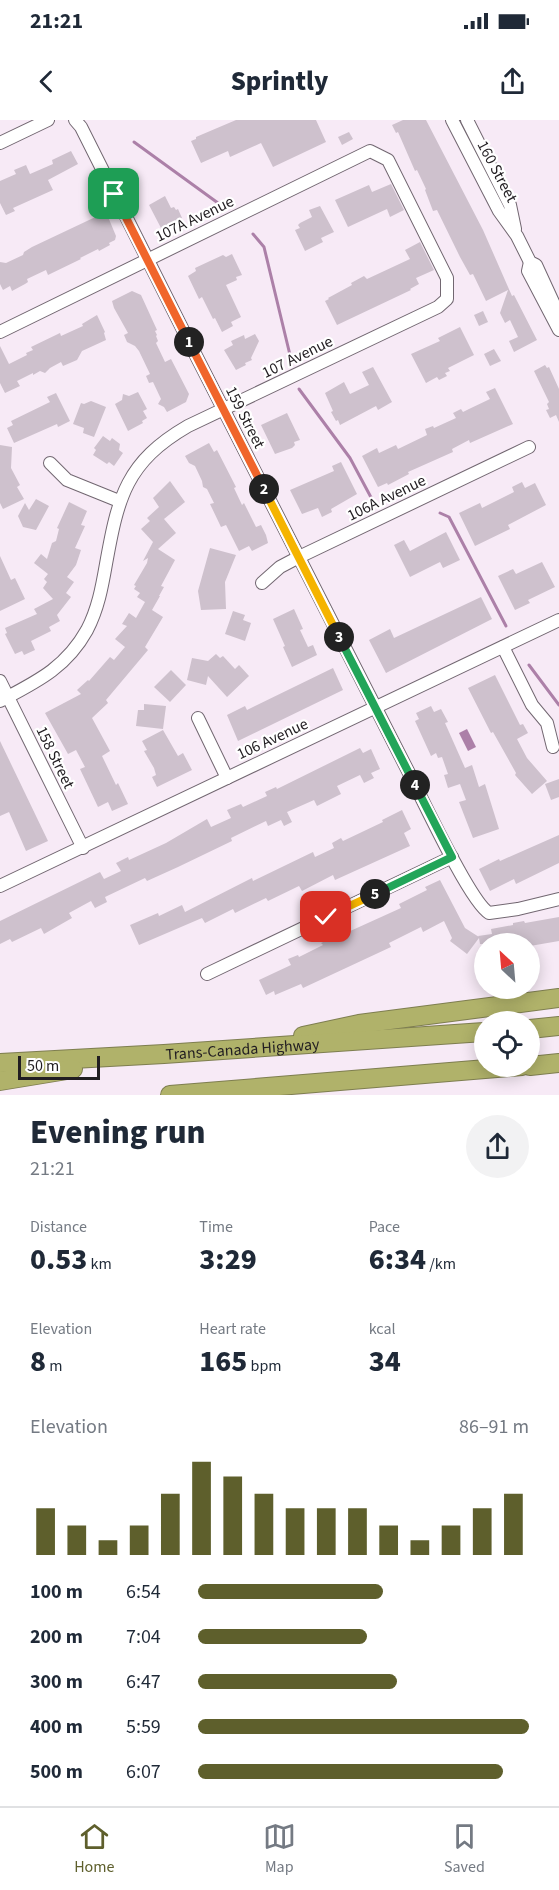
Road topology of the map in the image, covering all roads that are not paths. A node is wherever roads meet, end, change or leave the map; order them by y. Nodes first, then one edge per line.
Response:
1 (48, 120) edge
2 (75, 120) edge
3 (452, 120) edge
4 (460, 120) edge
5 (467, 120) edge
6 (0, 143) edge
7 (484, 154) junction
8 (517, 236) junction
9 (147, 260) junction
10 (530, 262) junction
11 (447, 299) joint
12 (559, 315) edge
13 (559, 330) edge
14 (0, 332) edge
15 (223, 409) junction
16 (528, 447) dead end
17 (50, 463) dead end
18 (119, 501) junction
19 (299, 557) junction
20 (262, 583) dead end
21 (559, 620) edge
22 (503, 647) junction
23 (0, 681) edge
24 (4, 699) edge
25 (375, 707) junction
26 (198, 718) dead end
27 (553, 747) dead end
28 (227, 778) junction
29 (83, 848) junction
30 (452, 857) junction
31 (0, 886) edge
32 (559, 899) edge
33 (207, 974) dead end
34 (559, 998) edge
35 (559, 1026) edge
36 (540, 1028) edge
37 (474, 1033) edge
38 (242, 1049) junction
39 (164, 1054) junction
40 (0, 1063) edge
41 (559, 1063) edge
42 (540, 1065) edge
43 (474, 1070) edge
44 (0, 1081) edge
45 (170, 1095) edge

1 - 6 street
2 - 9 street, 159 Street
3 - 8 street, 160 Street
4 - 7 street
5 - 7 street, 160 Street
7 - 8 street, 160 Street
8 - 10 street, 160 Street
9 - 11 street, 107A Avenue
9 - 14 street, 107A Avenue
9 - 15 street, 159 Street
10 - 12 street, 160 Street
10 - 13 street, 160 Street
11 - 15 street, 107 Avenue
15 - 18 street, 107 Avenue
15 - 19 street, 159 Street
16 - 19 street, 106A Avenue
17 - 18 street
18 - 24 street
19 - 20 street, 106A Avenue
19 - 25 street, 159 Street
21 - 22 street, 106 Avenue
22 - 25 street, 106 Avenue
22 - 27 street
23 - 24 street, 158 Street
24 - 29 street, 158 Street
25 - 28 street, 106 Avenue
25 - 30 street, 159 Street
26 - 28 street
28 - 29 street, 106 Avenue
29 - 31 street, 106 Avenue
30 - 32 street, 159 Street
30 - 33 street
34 - 38 highway
35 - 36 highway
37 - 38 highway, Trans-Canada Highway
38 - 39 highway, Trans-Canada Highway
39 - 40 highway, Trans-Canada Highway
39 - 44 highway
41 - 42 highway
43 - 45 highway

